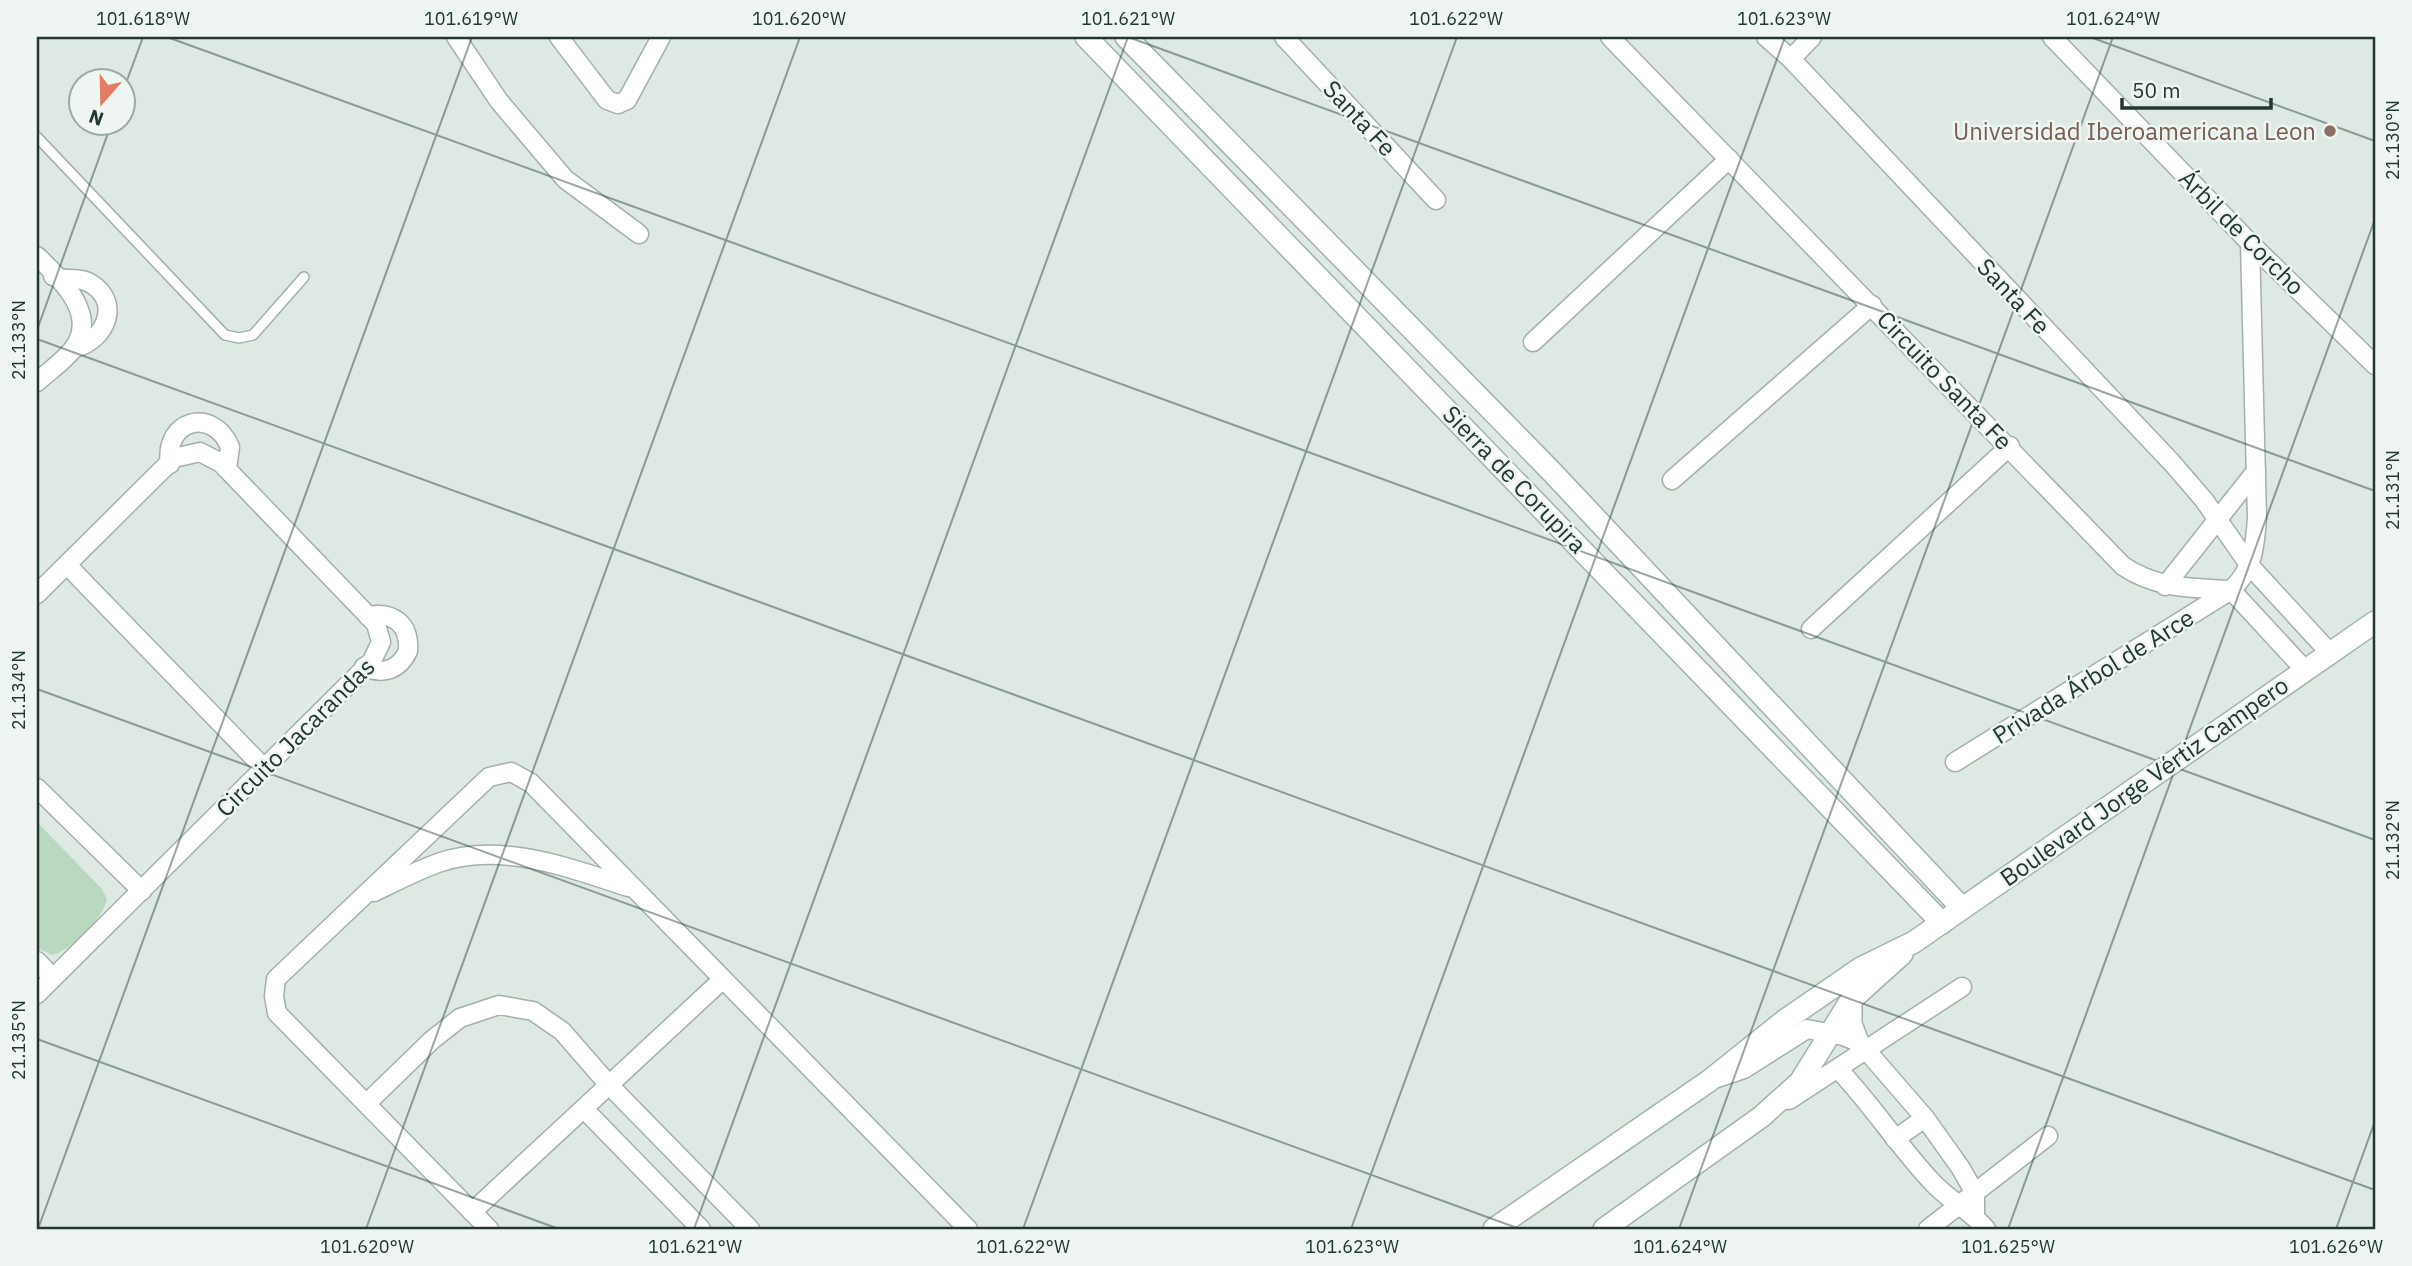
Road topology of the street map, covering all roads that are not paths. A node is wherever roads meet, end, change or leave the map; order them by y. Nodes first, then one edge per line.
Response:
1 (559, 37) edge
2 (661, 37) edge
3 (1086, 37) edge
4 (1126, 37) edge
5 (1284, 37) edge
6 (1610, 37) edge
7 (1766, 37) edge
8 (1812, 37) edge
9 (2053, 37) edge
10 (462, 39) edge
11 (1791, 59) junction
12 (37, 137) edge
13 (1729, 159) junction
14 (1436, 200) dead end
15 (639, 234) dead end
16 (2250, 243) junction
17 (37, 256) edge
18 (37, 269) edge
19 (304, 277) dead end
20 (61, 280) junction
21 (1872, 305) junction
22 (1533, 342) dead end
23 (75, 348) junction
24 (2375, 365) edge
25 (37, 383) edge
26 (2010, 446) junction
27 (170, 464) junction
28 (227, 469) junction
29 (2256, 471) junction
30 (1672, 480) dead end
31 (2218, 520) junction
32 (67, 565) junction
33 (2250, 566) junction
34 (2165, 586) junction
35 (2231, 590) junction
36 (37, 594) edge
37 (368, 616) junction
38 (2375, 622) edge
39 (1811, 629) dead end
40 (2330, 653) junction
41 (364, 667) junction
42 (2305, 670) junction
43 (1955, 762) dead end
44 (263, 767) junction
45 (37, 788) edge
46 (632, 888) junction
47 (142, 891) junction
48 (361, 898) junction
49 (1962, 908) junction
50 (1942, 923) junction
51 (1914, 942) junction
52 (37, 961) edge
53 (53, 978) junction
54 (722, 980) junction
55 (1962, 987) dead end
56 (37, 994) edge
57 (1851, 1000) junction
58 (1831, 1032) junction
59 (1863, 1046) junction
60 (1839, 1070) junction
61 (1709, 1081) junction
62 (609, 1085) junction
63 (367, 1103) junction
64 (584, 1109) junction
65 (1761, 1117) junction
66 (1925, 1118) junction
67 (2048, 1136) dead end
68 (1895, 1139) junction
69 (1560, 1184) junction
70 (1975, 1193) junction
71 (1958, 1206) junction
72 (472, 1212) junction
73 (1981, 1222) edge
74 (489, 1229) edge
75 (701, 1229) edge
76 (750, 1229) edge
77 (968, 1229) edge
78 (1494, 1229) edge
79 (1518, 1229) edge
80 (1604, 1229) edge
81 (1928, 1229) edge

1 - 2 street
3 - 50 street, Sierra de Corupira
4 - 49 street, Sierra de Corupira
5 - 14 street, Santa Fe
6 - 13 street, Circuito Santa Fe
7 - 11 street, Santa Fe
8 - 11 street
9 - 16 street, Árbil de Corcho
10 - 15 street
11 - 31 street, Santa Fe
12 - 19 lane
13 - 21 street, Circuito Santa Fe
13 - 22 street
16 - 24 street, Árbil de Corcho
16 - 29 street
17 - 20 street
18 - 20 street
20 - 23 street
20 - 23 street
21 - 26 street, Circuito Santa Fe
21 - 30 street
23 - 25 street
26 - 34 street, Circuito Santa Fe
26 - 39 street
27 - 28 street, Circuito Jacarandas
27 - 28 street
27 - 32 street, Circuito Jacarandas
28 - 37 street, Circuito Jacarandas
29 - 31 street
29 - 33 street
31 - 33 street, Santa Fe
31 - 34 street
32 - 36 street, Circuito Jacarandas
32 - 44 street
33 - 35 street
33 - 40 street
34 - 35 street, Circuito Santa Fe
35 - 42 street
35 - 43 street, Privada Árbol de Arce
37 - 41 street, Circuito Jacarandas
37 - 41 street
38 - 40 street, Boulevard Jorge Vértiz Campero
40 - 42 street, Boulevard Jorge Vértiz Campero
41 - 44 street, Circuito Jacarandas
42 - 49 street, Boulevard Jorge Vértiz Campero
44 - 47 street, Circuito Jacarandas
45 - 47 street
46 - 48 street
46 - 48 street
46 - 54 street
47 - 53 street, Circuito Jacarandas
48 - 63 street
49 - 50 street, Boulevard Jorge Vértiz Campero
50 - 51 street, Boulevard Jorge Vértiz Campero
51 - 57 street, Boulevard Jorge Vértiz Campero
51 - 61 street, Boulevard Jorge Vértiz Campero
52 - 53 street
53 - 56 street, Circuito Jacarandas
54 - 62 street
54 - 77 street
55 - 59 street
57 - 58 street, Boulevard Jorge Vértiz Campero
57 - 59 street
58 - 59 street
58 - 61 street
58 - 65 street, Boulevard Jorge Vértiz Campero
59 - 60 street
59 - 66 street
60 - 65 street
60 - 68 street
61 - 69 street, Boulevard Jorge Vértiz Campero
62 - 63 street
62 - 64 street
62 - 76 street
63 - 72 street
64 - 72 street
64 - 75 street
65 - 80 street, Boulevard Jorge Vértiz Campero
66 - 68 street
66 - 70 street
67 - 70 street
68 - 71 street
69 - 78 street, Boulevard Jorge Vértiz Campero
69 - 79 street
70 - 71 street
70 - 73 street
71 - 73 street
71 - 81 street
72 - 74 street

